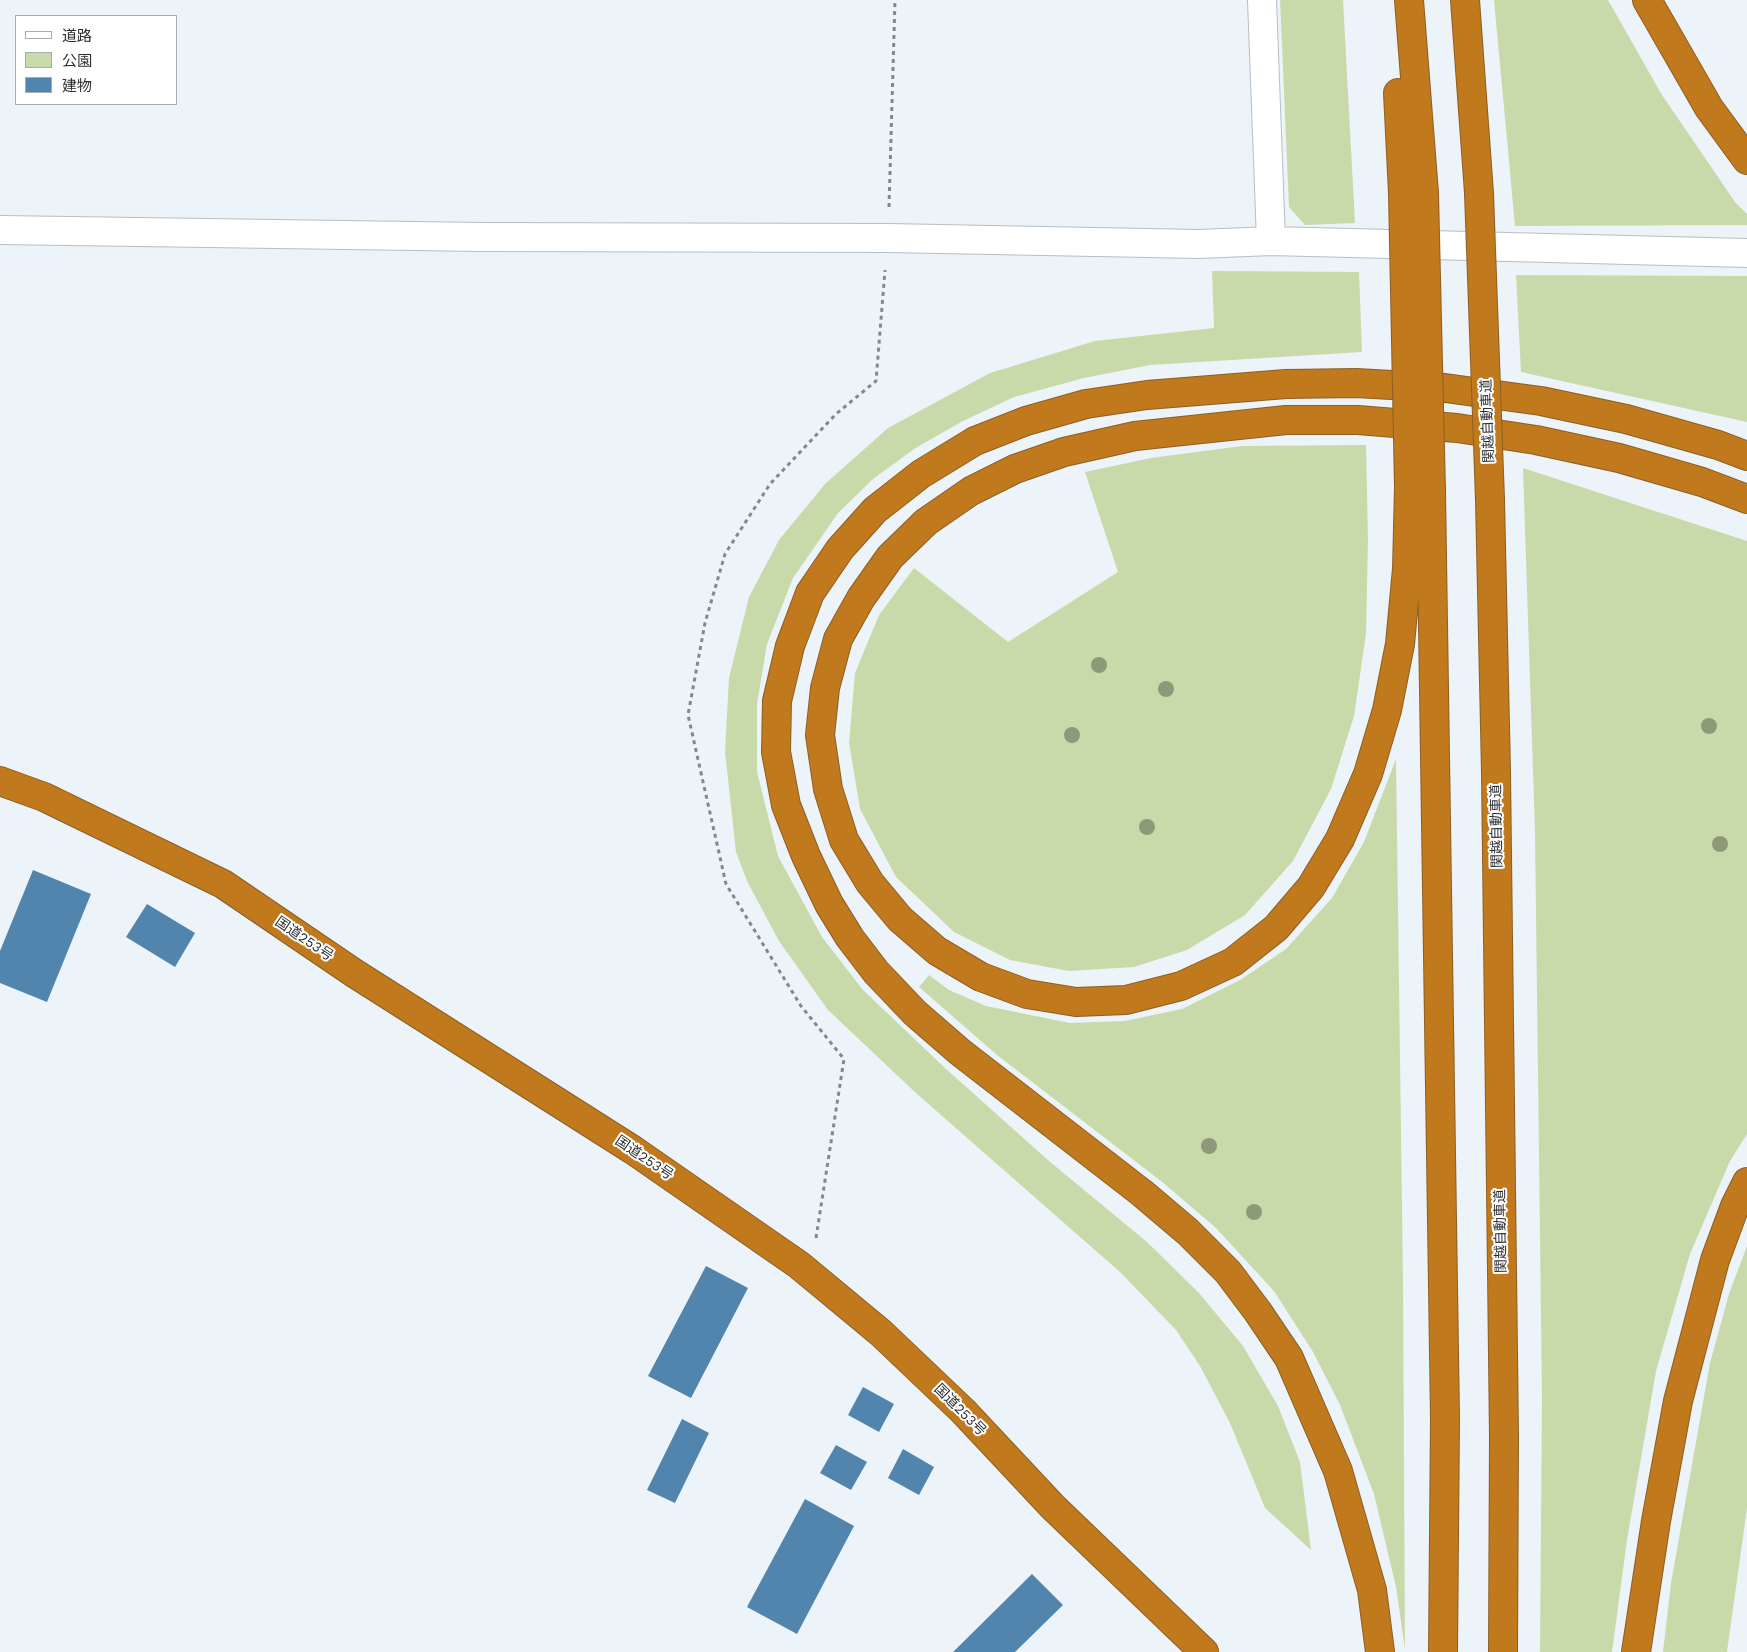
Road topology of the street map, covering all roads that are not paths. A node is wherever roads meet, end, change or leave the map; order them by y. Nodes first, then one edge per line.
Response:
1 (1262, 0) edge
2 (1393, 0) edge
3 (1409, 0) edge
4 (1465, 0) edge
5 (1647, 0) edge
6 (1747, 160) edge
7 (1413, 193) junction
8 (0, 230) edge
9 (1271, 241) junction
10 (1747, 253) edge
11 (1747, 456) edge
12 (1420, 489) junction
13 (1747, 499) edge
14 (0, 781) edge
15 (1747, 1182) edge
16 (1204, 1652) edge
17 (1380, 1652) edge
18 (1443, 1652) edge
19 (1503, 1652) edge
20 (1636, 1652) edge

1 - 9 street
2 - 7 highway
3 - 7 highway
4 - 19 highway, 関越自動車道, bridge
5 - 6 highway
7 - 12 highway, bridge
8 - 9 street
9 - 10 street
11 - 17 highway
12 - 13 highway
12 - 18 highway
14 - 16 highway, 国道253号
15 - 20 highway

